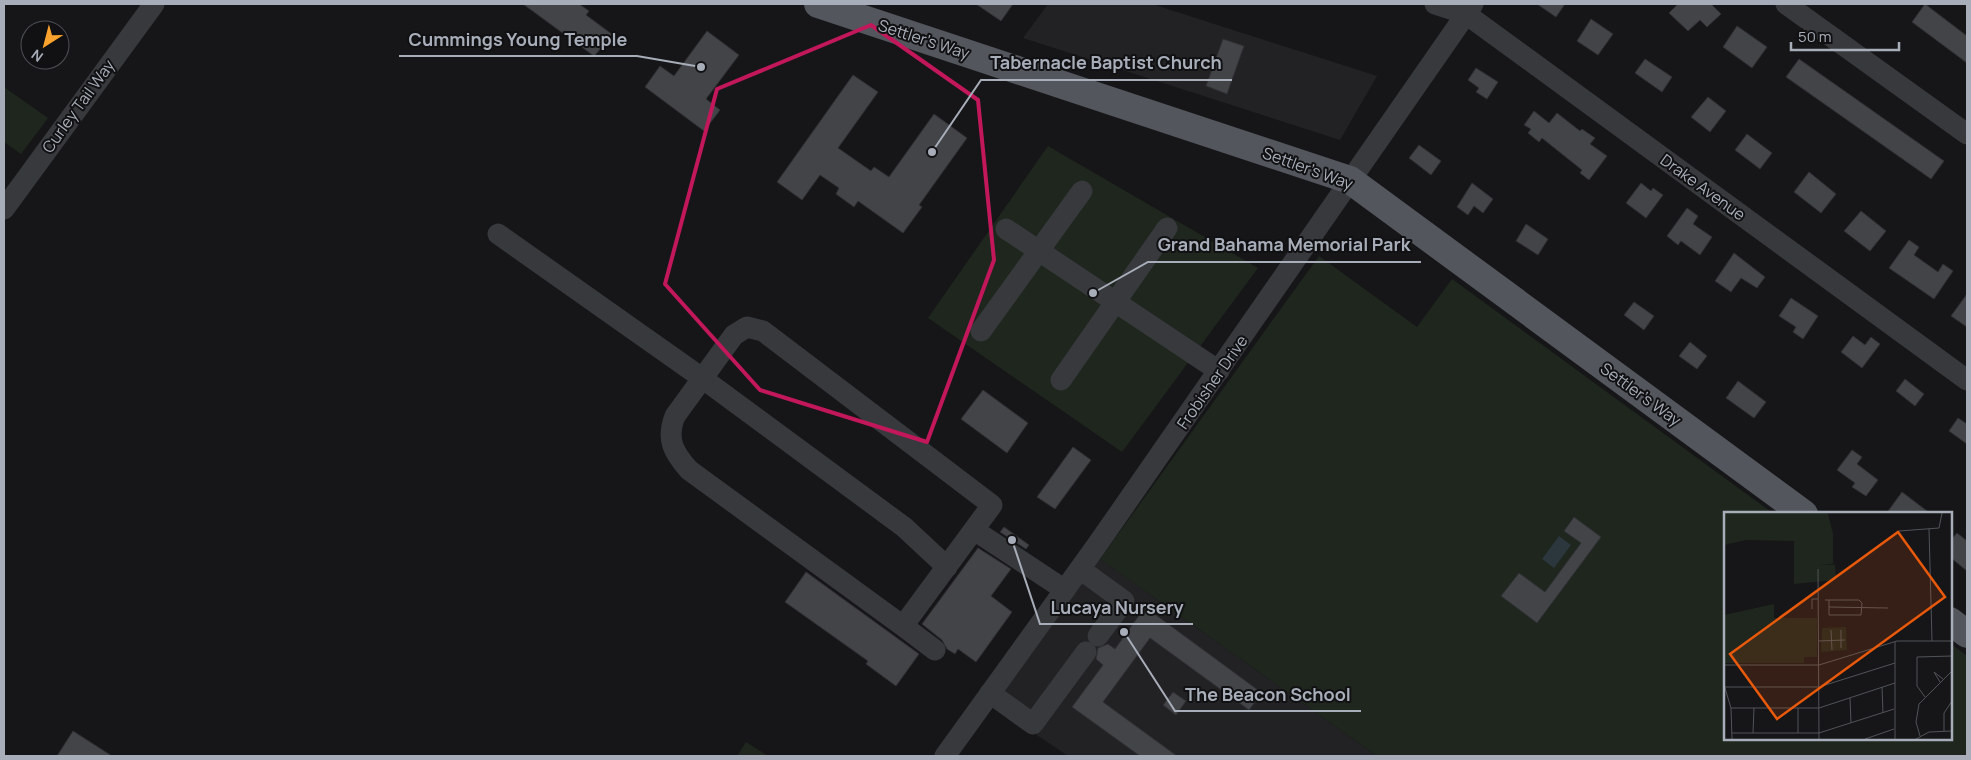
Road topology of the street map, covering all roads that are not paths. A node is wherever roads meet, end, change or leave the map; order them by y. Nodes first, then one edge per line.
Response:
1 (154, 4) edge
2 (818, 4) edge
3 (1435, 4) edge
4 (1786, 4) edge
5 (1470, 9) edge
6 (1967, 134) edge
7 (1350, 180) junction
8 (1082, 191) dead end
9 (4, 209) edge
10 (1166, 228) dead end
11 (1006, 229) dead end
12 (498, 234) dead end
13 (1039, 251) junction
14 (1115, 302) junction
15 (981, 331) dead end
16 (1219, 371) junction
17 (702, 378) junction
18 (1061, 380) dead end
19 (1967, 380) edge
20 (1801, 512) edge
21 (974, 530) junction
22 (947, 567) junction
23 (1080, 569) junction
24 (1065, 590) junction
25 (1951, 622) edge
26 (903, 626) junction
27 (1967, 634) edge
28 (935, 650) dead end
29 (990, 693) junction
30 (945, 756) edge

1 - 9 street, Curley Tail Way
2 - 7 main road, Settler's Way
3 - 5 street, Drake Avenue
4 - 6 street
5 - 7 street, Frobisher Drive
5 - 19 street, Drake Avenue
7 - 16 street, Frobisher Drive
7 - 20 main road, Settler's Way
8 - 13 street
10 - 14 street
11 - 13 street
12 - 17 street
13 - 14 street
13 - 15 street
14 - 16 street
14 - 18 street
16 - 23 street, Frobisher Drive
17 - 21 street
17 - 22 street
17 - 26 street
21 - 22 street
21 - 24 street
22 - 26 street
23 - 24 street, Frobisher Drive
23 - 29 street
24 - 29 street, Frobisher Drive
25 - 27 main road
26 - 28 street
29 - 30 street, Frobisher Drive

